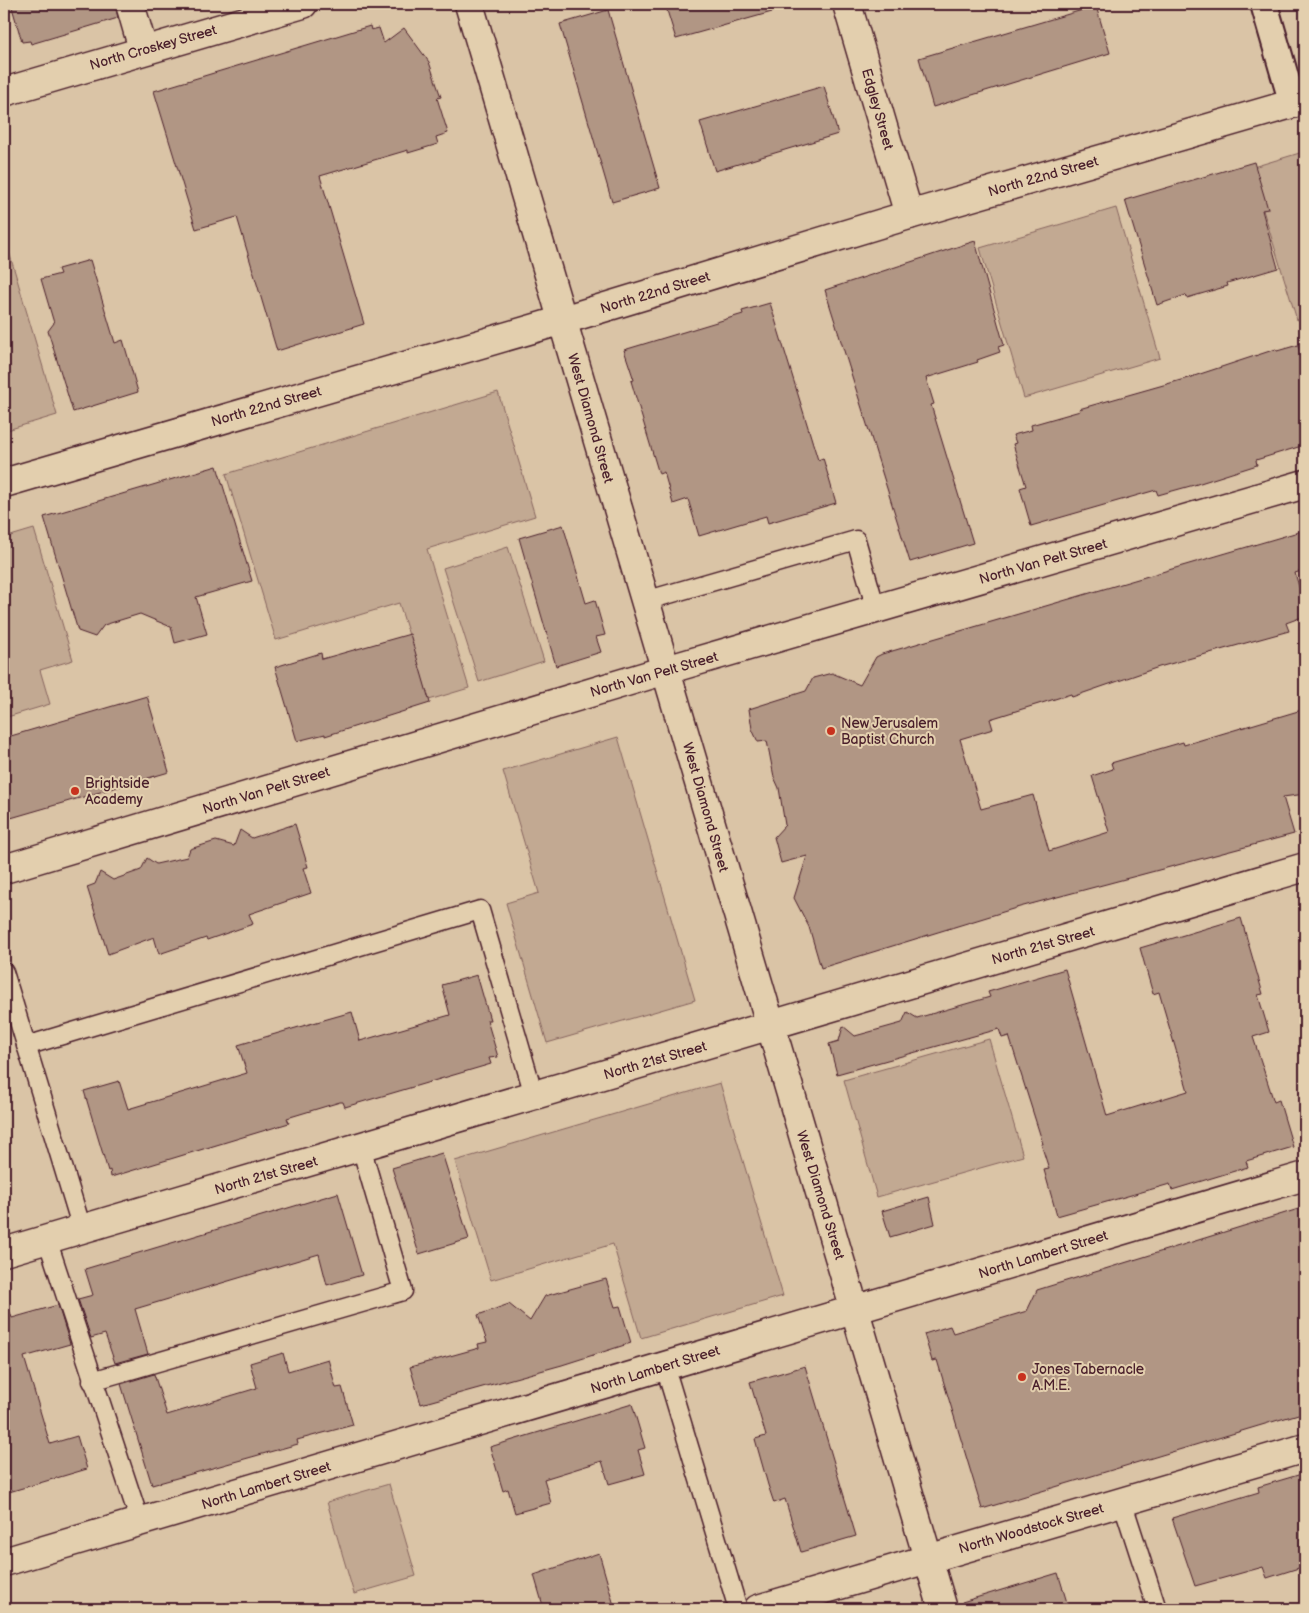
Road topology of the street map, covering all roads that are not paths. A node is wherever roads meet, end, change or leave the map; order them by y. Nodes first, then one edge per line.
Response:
1 (130, 4) edge
2 (302, 4) edge
3 (469, 4) edge
4 (847, 4) edge
5 (1264, 4) edge
6 (144, 49) junction
7 (4, 92) edge
8 (1299, 102) edge
9 (909, 214) junction
10 (562, 320) junction
11 (4, 482) edge
12 (1305, 484) edge
13 (645, 601) junction
14 (876, 609) junction
15 (666, 670) junction
16 (1305, 867) edge
17 (4, 869) edge
18 (4, 972) edge
19 (770, 1025) junction
20 (26, 1046) junction
21 (534, 1095) junction
22 (361, 1147) junction
23 (1305, 1176) edge
24 (82, 1229) junction
25 (47, 1239) junction
26 (4, 1252) edge
27 (855, 1310) junction
28 (664, 1366) junction
29 (92, 1381) junction
30 (1305, 1448) edge
31 (1122, 1502) junction
32 (140, 1522) junction
33 (928, 1558) junction
34 (4, 1562) edge
35 (738, 1609) edge
36 (758, 1609) edge
37 (944, 1609) edge
38 (1157, 1609) edge

1 - 6 street
2 - 6 street, North Croskey Street
3 - 10 street, West Diamond Street
4 - 9 street, Edgley Street
5 - 8 street
6 - 7 street, North Croskey Street
8 - 9 street, North 22nd Street
9 - 10 street, North 22nd Street
10 - 11 street, North 22nd Street
10 - 13 street, West Diamond Street
12 - 14 street, North Van Pelt Street
13 - 14 lane
13 - 15 street, West Diamond Street
14 - 15 street, North Van Pelt Street
15 - 17 street, North Van Pelt Street
15 - 19 street, West Diamond Street
16 - 19 street, North 21st Street
18 - 20 lane
19 - 21 street, North 21st Street
19 - 27 street, West Diamond Street
20 - 21 lane
20 - 24 lane
21 - 22 street, North 21st Street
22 - 24 street, North 21st Street
22 - 29 lane
23 - 27 street, North Lambert Street
24 - 25 street, North 21st Street
25 - 26 street, North 21st Street
25 - 29 lane
27 - 28 street, North Lambert Street
27 - 33 street, West Diamond Street
28 - 32 street, North Lambert Street
28 - 35 lane
29 - 32 lane
30 - 31 street, North Woodstock Street
31 - 33 street, North Woodstock Street
31 - 38 lane
32 - 34 street, North Lambert Street
33 - 36 street, North Woodstock Street
33 - 37 street, West Diamond Street

